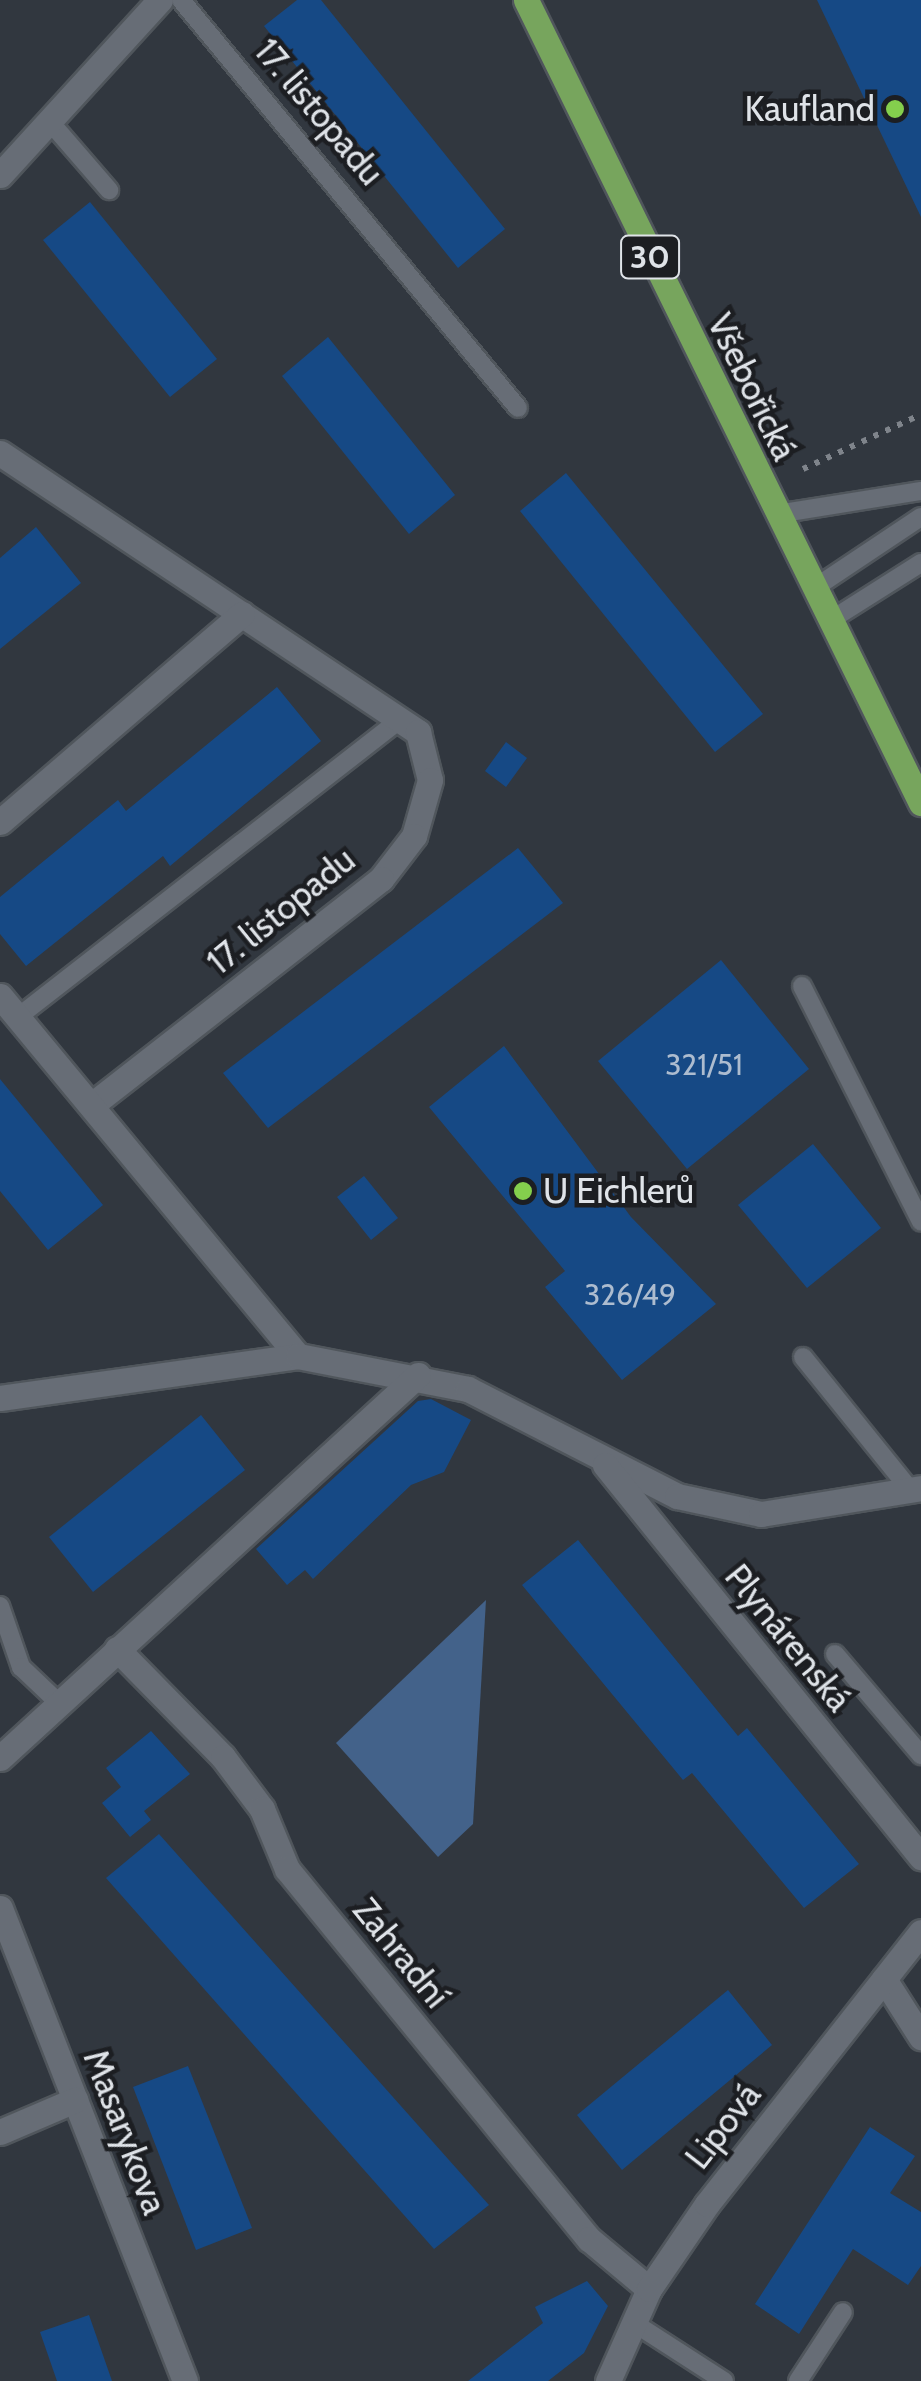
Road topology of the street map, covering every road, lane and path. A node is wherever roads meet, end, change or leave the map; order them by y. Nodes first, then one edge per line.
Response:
1 (160, 0) edge
2 (181, 0) edge
3 (526, 0) edge
4 (51, 123) junction
5 (0, 175) edge
6 (109, 190) dead end
7 (518, 408) dead end
8 (920, 415) edge
9 (4, 461) edge
10 (803, 469) dead end
11 (921, 491) edge
12 (776, 514) junction
13 (921, 517) edge
14 (921, 563) edge
15 (816, 586) junction
16 (242, 614) junction
17 (834, 618) junction
18 (400, 720) junction
19 (921, 802) edge
20 (0, 822) edge
21 (802, 986) dead end
22 (0, 996) edge
23 (18, 1017) junction
24 (92, 1105) junction
25 (921, 1222) edge
26 (298, 1356) junction
27 (802, 1357) dead end
28 (418, 1374) junction
29 (0, 1398) edge
30 (602, 1461) junction
31 (916, 1489) edge
32 (0, 1606) edge
33 (117, 1649) junction
34 (835, 1654) dead end
35 (60, 1704) junction
36 (921, 1756) edge
37 (0, 1758) edge
38 (921, 1857) edge
39 (0, 1908) edge
40 (921, 1932) edge
41 (884, 1979) junction
42 (921, 2038) edge
43 (75, 2100) junction
44 (0, 2132) edge
45 (649, 2289) junction
46 (843, 2312) dead end
47 (634, 2323) junction
48 (185, 2381) edge
49 (608, 2381) edge
50 (724, 2381) edge
51 (798, 2381) edge

1 - 4 street
2 - 7 lane, 17. listopadu
3 - 12 main road, Všebořická / 30
4 - 5 street
4 - 6 lane
8 - 10 path
9 - 16 street, 17. listopadu
11 - 12 lane
12 - 15 main road, Všebořická / 30
13 - 15 lane
14 - 17 lane
15 - 17 main road, Všebořická / 30
16 - 18 street, 17. listopadu
16 - 20 street
17 - 19 main road, Všebořická / 30
18 - 23 lane
18 - 24 street, 17. listopadu
21 - 25 lane
22 - 23 street
23 - 24 street
24 - 26 street
26 - 28 street, Plynárenská
26 - 29 street, Plynárenská
27 - 31 lane
28 - 30 street, Plynárenská
28 - 33 street
30 - 31 street, Plynárenská
30 - 38 street, Plynárenská
32 - 35 lane
33 - 35 street
33 - 45 street, Zahradní
34 - 36 lane
35 - 37 street
39 - 43 street, Masarykova
40 - 41 street, Lipová
41 - 42 street
41 - 45 street, Lipová
43 - 44 street
43 - 48 street, Masarykova
45 - 47 street, Lipová
46 - 51 lane
47 - 49 street, Lipová
47 - 50 lane

